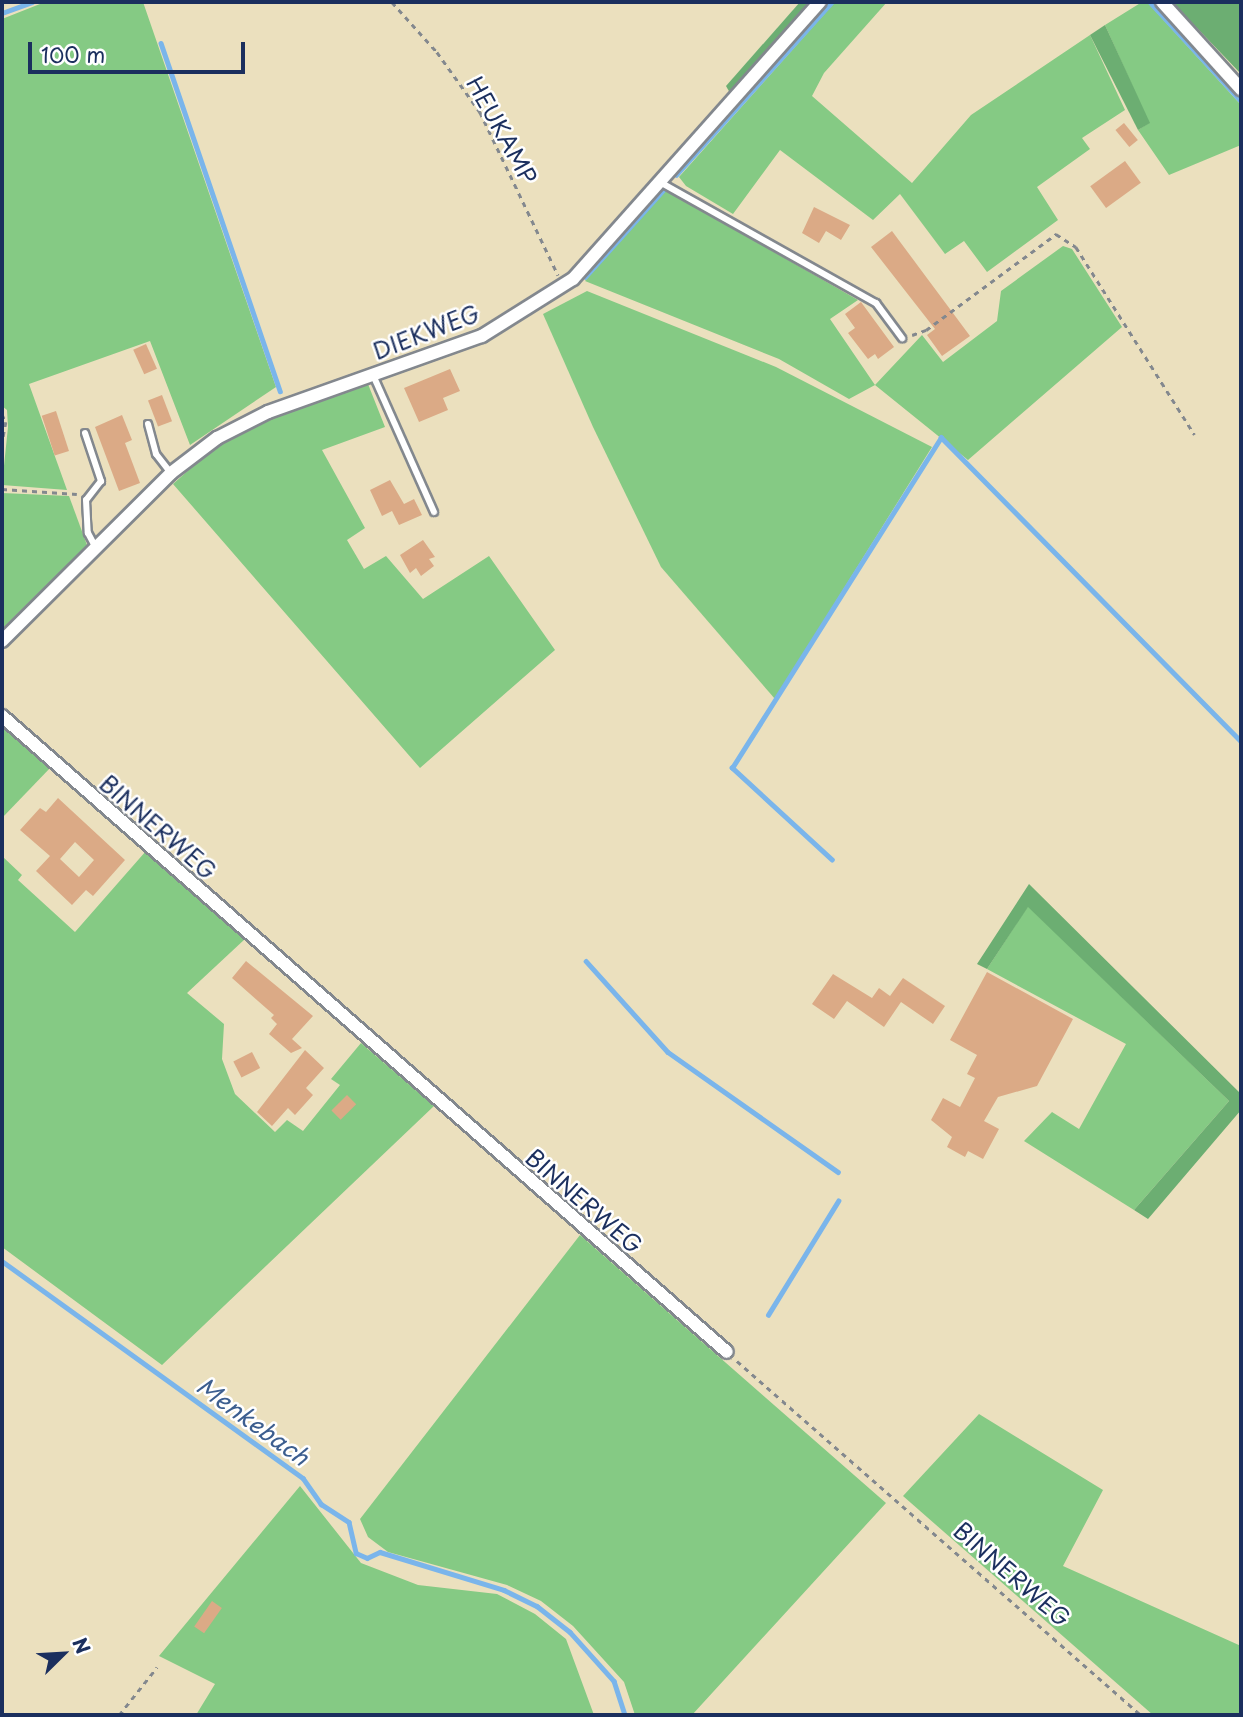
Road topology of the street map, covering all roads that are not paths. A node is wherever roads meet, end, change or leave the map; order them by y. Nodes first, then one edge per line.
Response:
1 (820, 2) edge
2 (1162, 2) edge
3 (1241, 89) edge
4 (660, 183) junction
5 (902, 338) road end
6 (373, 375) junction
7 (148, 424) dead end
8 (85, 433) dead end
9 (171, 473) junction
10 (434, 512) dead end
11 (96, 548) junction
12 (2, 640) edge
13 (2, 716) edge
14 (727, 1352) road end

1 - 4 street, DIEKWEG
2 - 3 street
4 - 5 lane
4 - 6 street, DIEKWEG
6 - 9 street, DIEKWEG
6 - 10 lane
7 - 9 lane
8 - 11 lane
9 - 11 street, DIEKWEG
11 - 12 street, DIEKWEG
13 - 14 street, BINNERWEG

